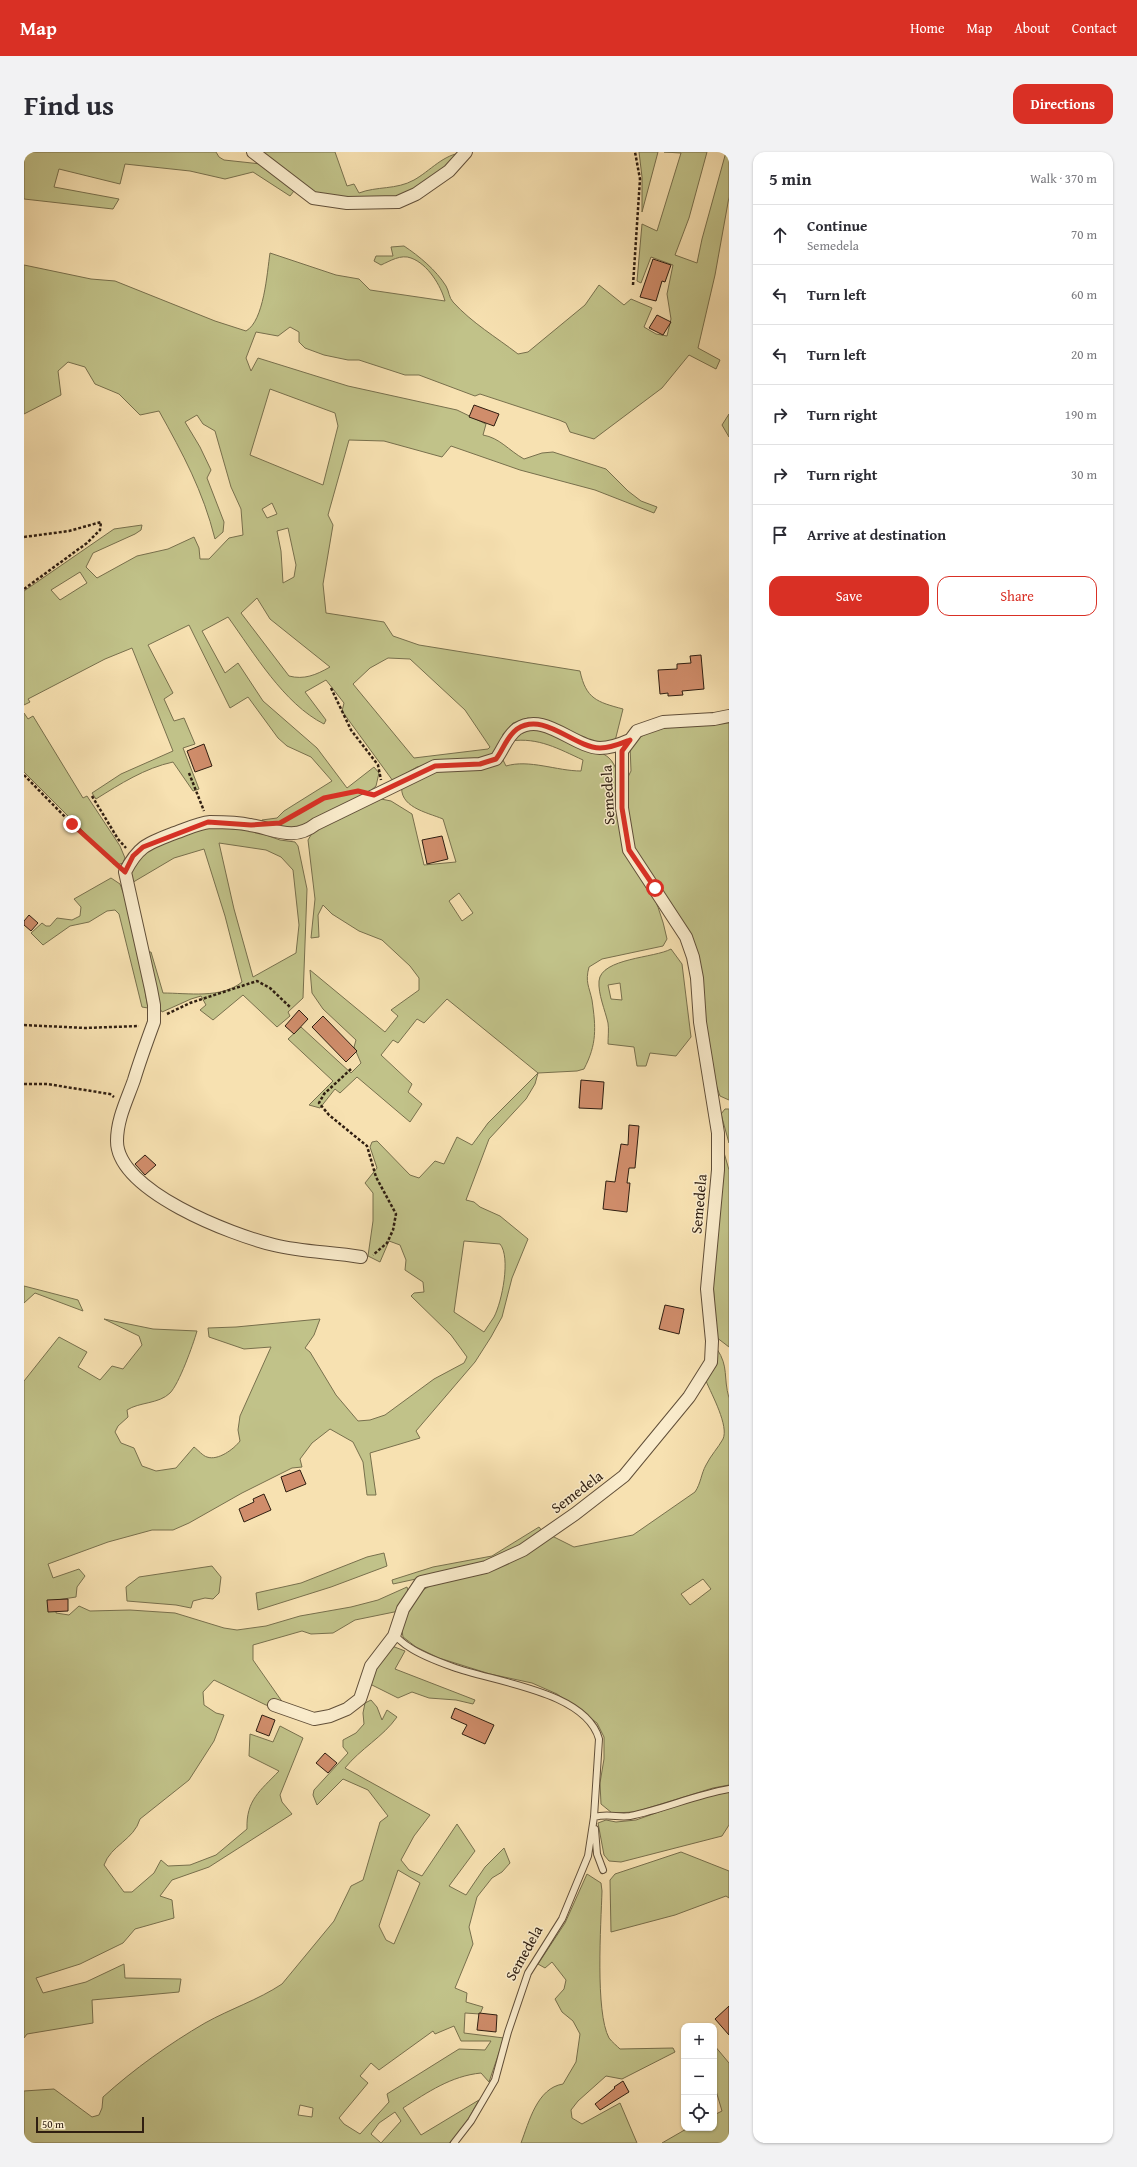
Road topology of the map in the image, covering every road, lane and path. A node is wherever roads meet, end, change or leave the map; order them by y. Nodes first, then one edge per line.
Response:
1 (253, 152) edge
2 (466, 152) edge
3 (635, 152) edge
4 (633, 285) dead end
5 (24, 537) edge
6 (24, 589) edge
7 (331, 688) dead end
8 (729, 716) edge
9 (630, 740) junction
10 (189, 773) dead end
11 (24, 775) edge
12 (374, 795) junction
13 (92, 796) dead end
14 (284, 821) dead end
15 (208, 822) junction
16 (133, 856) junction
17 (125, 872) junction
18 (351, 1069) dead end
19 (24, 1084) edge
20 (125, 1104) junction
21 (361, 1257) joint
22 (394, 1636) junction
23 (274, 1705) dead end
24 (729, 1789) edge
25 (594, 1817) junction
26 (603, 1870) dead end
27 (454, 2143) edge

1 - 2 street
3 - 4 path
5 - 6 path
7 - 12 path
8 - 9 street, Semedela
9 - 12 street
9 - 22 street, Semedela
10 - 15 path
11 - 17 path
12 - 14 path
12 - 15 street
13 - 16 path
15 - 16 street
16 - 17 street
17 - 20 street
18 - 21 path
19 - 20 path
20 - 21 street
22 - 23 street, Semedela
22 - 25 lane, Semedela
24 - 25 lane
25 - 26 lane, Semedela
25 - 27 lane, Semedela

